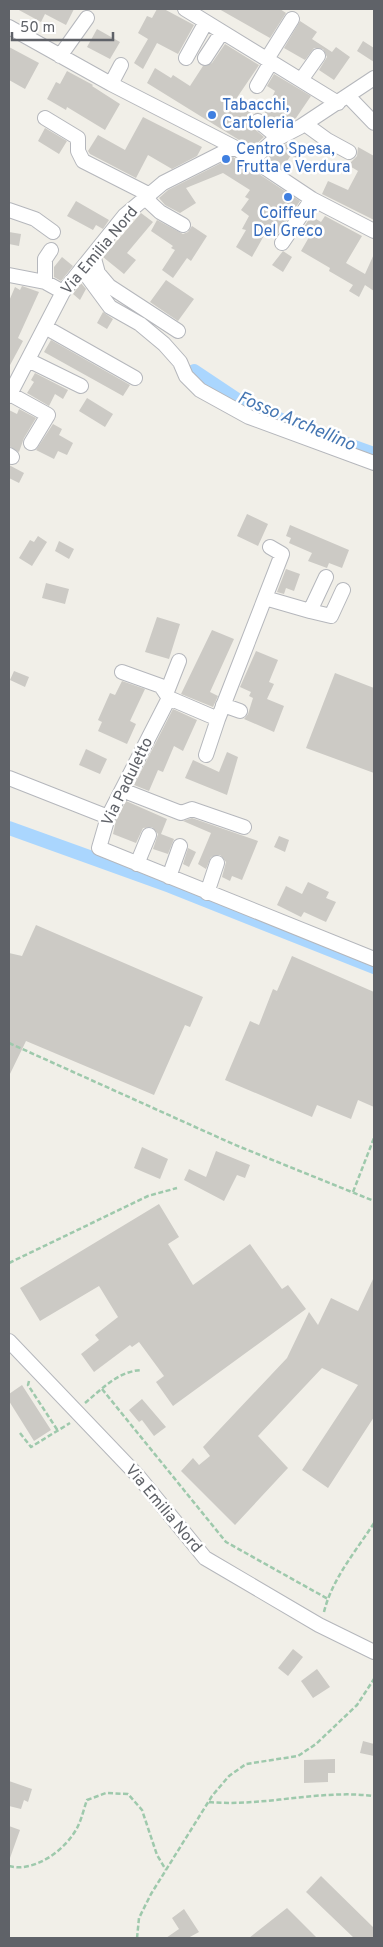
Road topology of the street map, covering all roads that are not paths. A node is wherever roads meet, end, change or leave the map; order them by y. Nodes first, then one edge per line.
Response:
1 (185, 9) edge
2 (87, 18) dead end
3 (292, 19) dead end
4 (206, 22) junction
5 (9, 27) edge
6 (222, 32) junction
7 (60, 56) junction
8 (318, 56) dead end
9 (186, 58) dead end
10 (205, 58) dead end
11 (269, 60) junction
12 (121, 65) dead end
13 (374, 78) edge
14 (301, 80) junction
15 (111, 84) junction
16 (257, 86) dead end
17 (343, 99) junction
18 (45, 118) dead end
19 (258, 121) dead end
20 (374, 123) edge
21 (305, 124) junction
22 (280, 138) junction
23 (234, 147) junction
24 (350, 152) dead end
25 (253, 159) junction
26 (147, 196) junction
27 (312, 199) junction
28 (9, 210) edge
29 (183, 225) dead end
30 (374, 231) edge
31 (53, 232) dead end
32 (282, 244) dead end
33 (51, 250) dead end
34 (94, 254) junction
35 (82, 269) junction
36 (9, 275) edge
37 (45, 282) junction
38 (63, 292) junction
39 (45, 327) junction
40 (178, 330) dead end
41 (28, 360) junction
42 (135, 378) dead end
43 (81, 386) dead end
44 (11, 388) edge
45 (31, 443) dead end
46 (374, 463) edge
47 (270, 547) dead end
48 (326, 577) dead end
49 (343, 590) dead end
50 (265, 598) junction
51 (310, 611) junction
52 (179, 661) dead end
53 (122, 672) dead end
54 (167, 694) junction
55 (223, 705) junction
56 (240, 711) dead end
57 (218, 719) junction
58 (206, 756) dead end
59 (9, 778) edge
60 (122, 790) junction
61 (108, 817) junction
62 (244, 827) dead end
63 (149, 835) dead end
64 (180, 846) dead end
65 (217, 862) dead end
66 (136, 864) junction
67 (169, 877) junction
68 (207, 893) junction
69 (374, 960) edge
70 (9, 1341) edge
71 (374, 1652) edge

1 - 4 street
2 - 7 street
3 - 11 street
4 - 6 street
4 - 9 street
5 - 7 street
6 - 10 street
6 - 11 street
7 - 15 street
8 - 14 street
11 - 14 street
11 - 16 street
12 - 15 street
13 - 17 street
14 - 17 street
15 - 23 street
17 - 20 street
17 - 21 street
18 - 26 street
19 - 22 street
21 - 22 street
21 - 24 street
22 - 25 street
23 - 25 street
23 - 26 street, Via Emilia Nord
25 - 27 street
26 - 29 street
26 - 34 street, Via Emilia Nord
27 - 30 street
27 - 32 street
28 - 31 street
33 - 37 street
34 - 35 street, Via Emilia Nord
34 - 40 street
35 - 38 street, Via Emilia Nord
35 - 46 street
36 - 37 street
37 - 38 street
38 - 39 street, Via Emilia Nord
39 - 41 street, Via Emilia Nord
39 - 42 street
41 - 43 street
41 - 44 street, Via Emilia Nord
44 - 45 street
47 - 50 street
48 - 51 street
49 - 51 street
50 - 51 street
50 - 55 street
52 - 54 street, Via Paduletto
53 - 54 street
54 - 57 street
54 - 60 street, Via Paduletto
55 - 56 street
55 - 57 street
57 - 58 street
59 - 61 street
60 - 61 street, Via Paduletto
60 - 62 street
61 - 66 street, Via Paduletto
63 - 66 street
64 - 67 street
65 - 68 street
66 - 67 street, Via Paduletto
67 - 68 street, Via Paduletto
68 - 69 street, Via Paduletto
70 - 71 street, Via Emilia Nord

